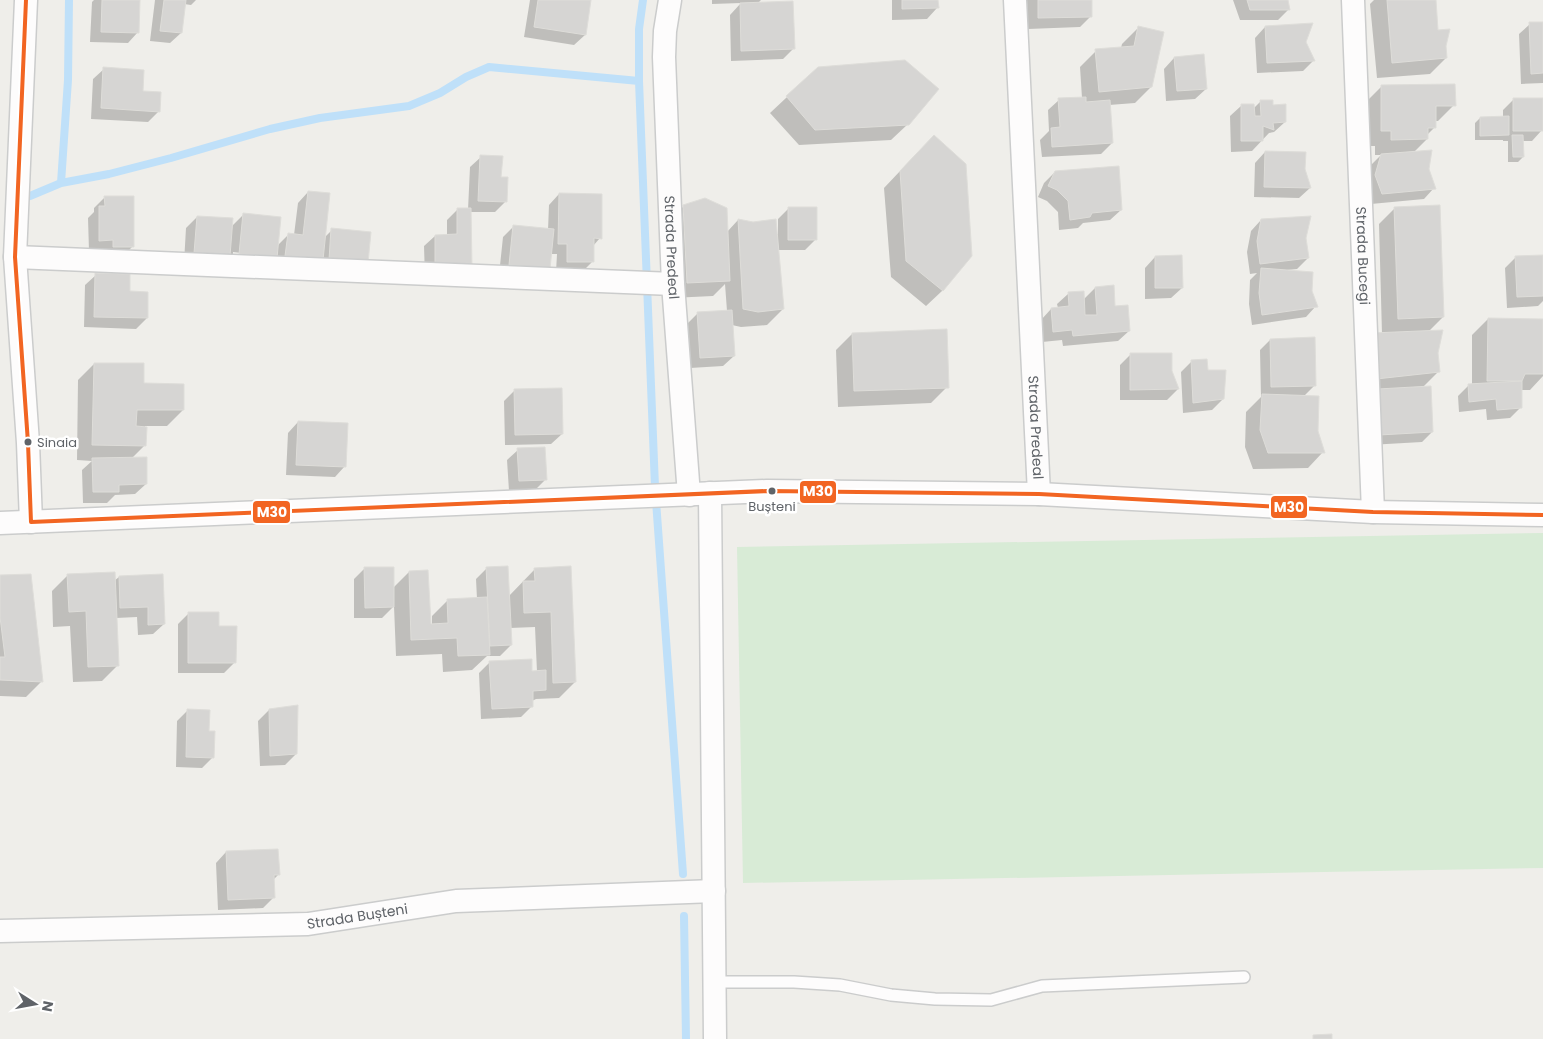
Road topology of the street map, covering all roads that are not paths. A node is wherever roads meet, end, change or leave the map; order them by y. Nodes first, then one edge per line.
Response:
1 (26, 0) edge
2 (670, 0) edge
3 (1015, 0) edge
4 (1353, 0) edge
5 (15, 257) junction
6 (668, 284) junction
7 (689, 494) junction
8 (1039, 494) junction
9 (1373, 512) junction
10 (1543, 515) edge
11 (31, 522) junction
12 (0, 523) edge
13 (714, 891) junction
14 (0, 932) edge
15 (1244, 978) dead end
16 (714, 982) junction
17 (715, 1039) edge

1 - 5 street
2 - 6 street, Strada Predeal
3 - 8 street, Strada Predeal
4 - 9 street, Strada Bucegi
5 - 6 street
5 - 11 street
6 - 7 street, Strada Predeal
7 - 8 street
7 - 11 street
7 - 13 street, Strada Predeal
8 - 9 street
9 - 10 street
11 - 12 street
13 - 14 street, Strada Bușteni
13 - 16 street, Strada Predeal
15 - 16 lane
16 - 17 street, Strada Predeal

